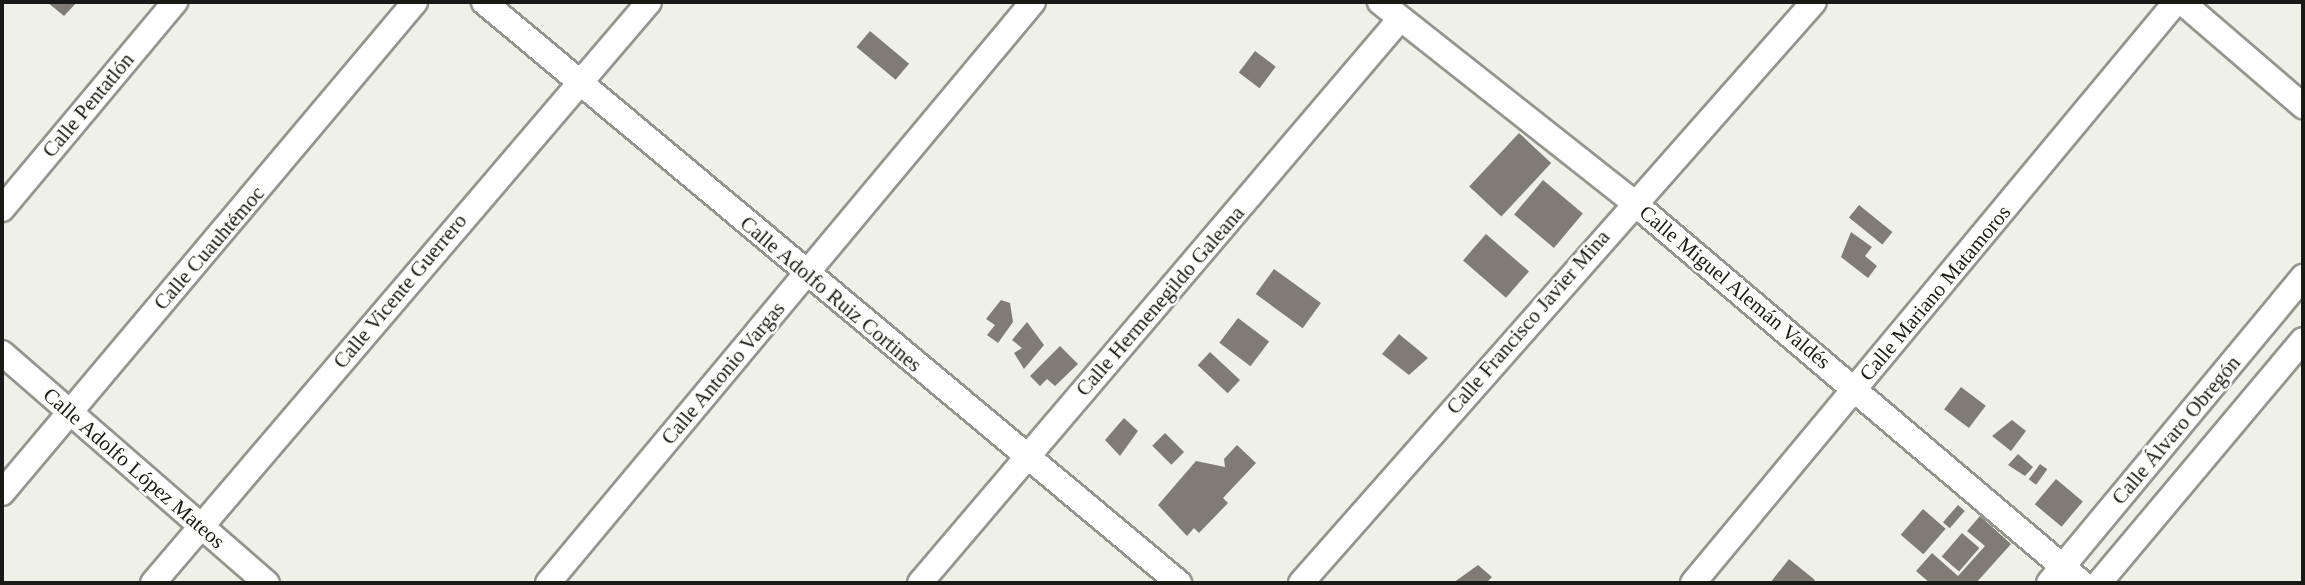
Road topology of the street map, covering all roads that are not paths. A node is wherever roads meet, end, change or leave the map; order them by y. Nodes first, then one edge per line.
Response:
1 (175, 2) edge
2 (415, 2) edge
3 (484, 2) edge
4 (649, 2) edge
5 (1033, 2) edge
6 (1380, 2) edge
7 (1814, 2) edge
8 (2176, 2) edge
9 (2182, 2) edge
10 (1400, 19) junction
11 (576, 83) junction
12 (2303, 106) edge
13 (1633, 202) junction
14 (2, 209) edge
15 (806, 274) junction
16 (2303, 276) edge
17 (2303, 340) edge
18 (2, 353) edge
19 (1855, 388) junction
20 (69, 411) junction
21 (1025, 458) junction
22 (2, 493) edge
23 (200, 526) junction
24 (2056, 575) edge
25 (153, 583) edge
26 (267, 583) edge
27 (548, 583) edge
28 (920, 583) edge
29 (1180, 583) edge
30 (1301, 583) edge
31 (1693, 583) edge
32 (2082, 583) edge
33 (2099, 583) edge

1 - 14 street, Calle Pentatlón
2 - 20 street, Calle Cuauhtémoc
3 - 11 street, Calle Adolfo Ruiz Cortines
4 - 11 street, Calle Vicente Guerrero
5 - 15 street, Calle Antonio Vargas
6 - 10 street, Calle Miguel Alemán Valdés
7 - 13 street, Calle Francisco Javier Mina
8 - 19 street, Calle Mariano Matamoros
9 - 12 street
10 - 13 street, Calle Miguel Alemán Valdés
10 - 21 street, Calle Hermenegildo Galeana
11 - 15 street, Calle Adolfo Ruiz Cortines
11 - 23 street, Calle Vicente Guerrero
13 - 19 street, Calle Miguel Alemán Valdés
13 - 30 street, Calle Francisco Javier Mina
15 - 21 street, Calle Adolfo Ruiz Cortines
15 - 27 street, Calle Antonio Vargas
16 - 24 street, Calle Álvaro Obregón
17 - 33 street, Calle Álvaro Obregón
18 - 20 street, Calle Adolfo López Mateos
19 - 24 street, Calle Miguel Alemán Valdés
19 - 31 street, Calle Mariano Matamoros
20 - 22 street, Calle Cuauhtémoc
20 - 23 street, Calle Adolfo López Mateos
21 - 28 street, Calle Hermenegildo Galeana
21 - 29 street, Calle Adolfo Ruiz Cortines
23 - 25 street, Calle Vicente Guerrero
23 - 26 street, Calle Adolfo López Mateos
24 - 32 street, Calle Miguel Alemán Valdés

